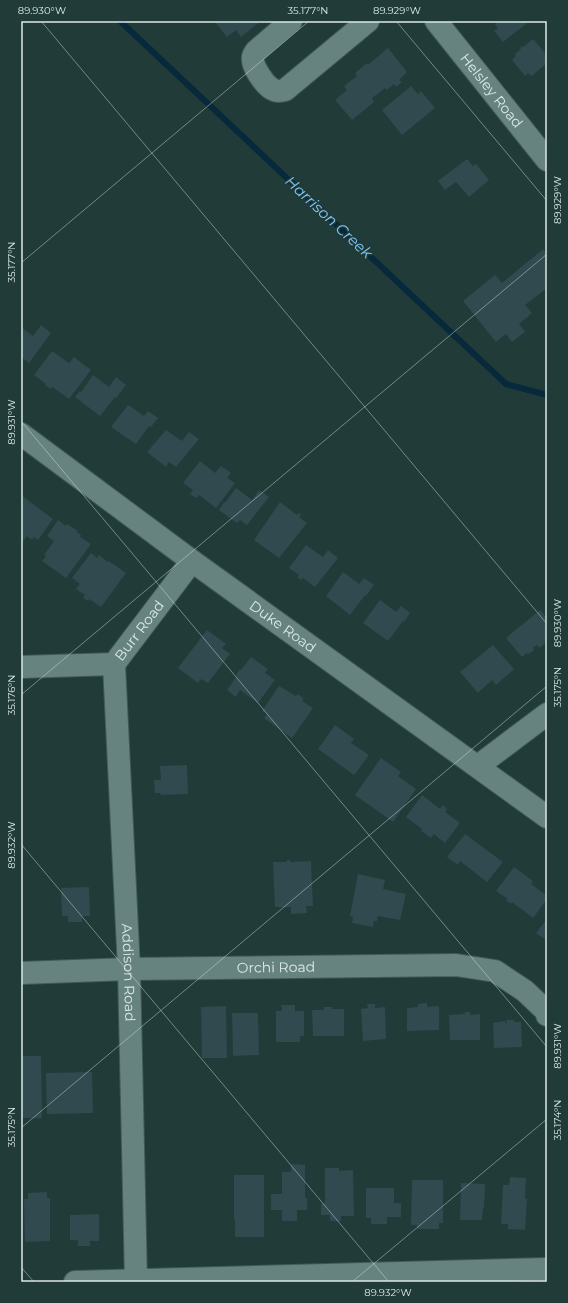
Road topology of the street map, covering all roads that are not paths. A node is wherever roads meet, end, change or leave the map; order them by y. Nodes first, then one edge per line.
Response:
1 (291, 21) edge
2 (368, 21) edge
3 (436, 21) edge
4 (547, 160) edge
5 (21, 434) edge
6 (192, 561) junction
7 (114, 664) junction
8 (21, 667) edge
9 (547, 714) edge
10 (478, 766) junction
11 (547, 816) edge
12 (129, 969) junction
13 (21, 973) edge
14 (547, 1015) edge
15 (547, 1269) edge
16 (136, 1281) edge
17 (75, 1282) edge

1 - 2 street
3 - 4 street, Helsley Road
5 - 6 street, Duke Road
6 - 7 street, Burr Road
6 - 10 street, Duke Road
7 - 8 street, Burr Road
7 - 12 street, Addison Road
9 - 10 street
10 - 11 street, Duke Road
12 - 13 street, Orchi Road
12 - 14 street, Orchi Road
12 - 16 street, Addison Road
15 - 16 street
16 - 17 street

